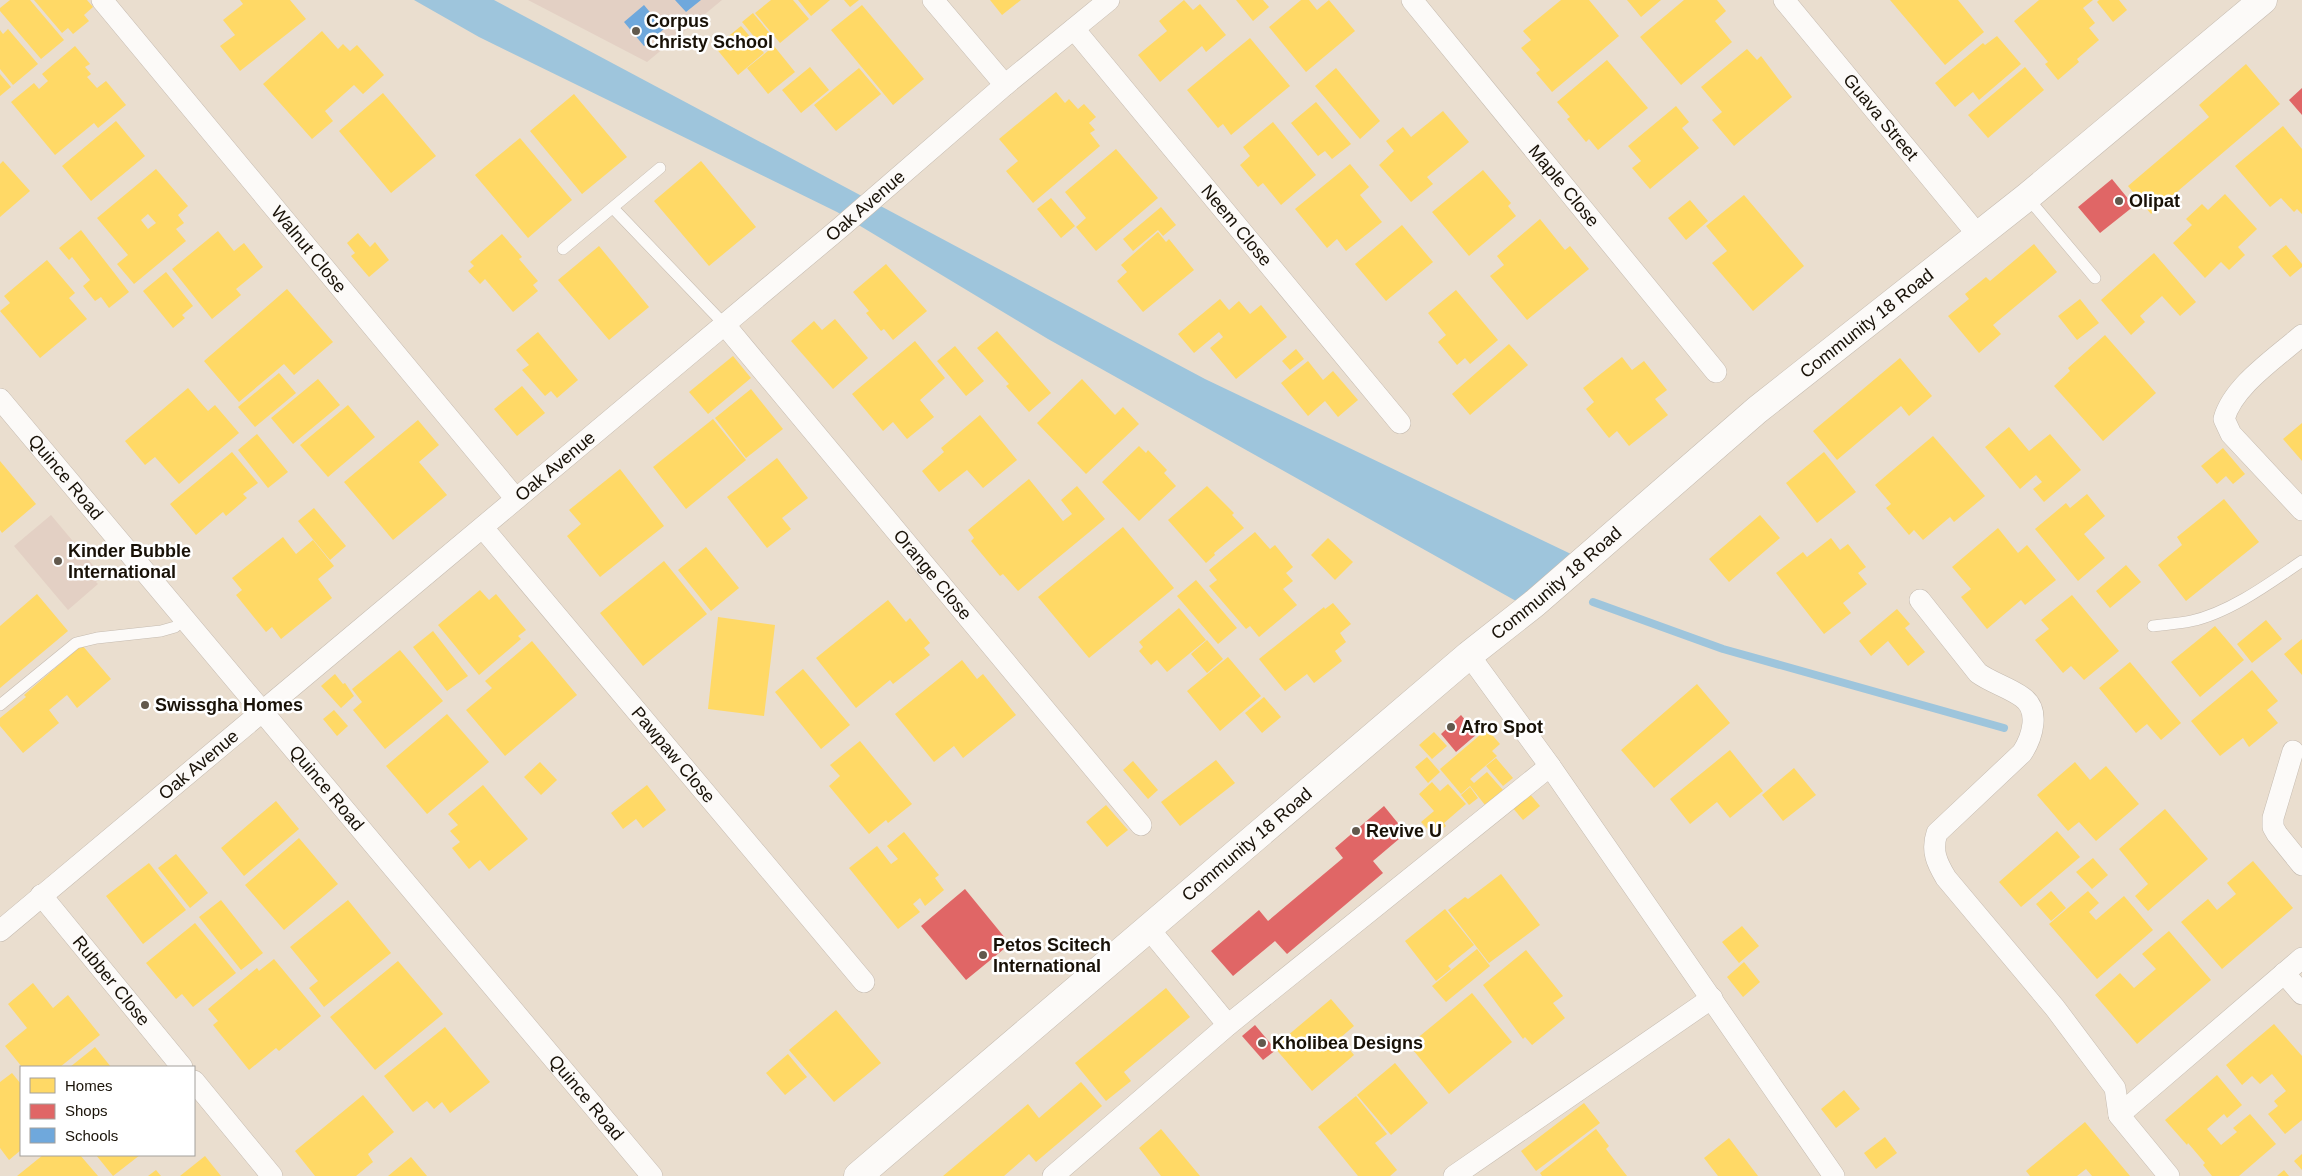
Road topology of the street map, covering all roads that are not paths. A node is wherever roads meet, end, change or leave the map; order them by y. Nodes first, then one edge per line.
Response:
1 (102, 0) edge
2 (933, 0) edge
3 (1110, 0) edge
4 (1412, 0) edge
5 (1784, 0) edge
6 (2263, 0) edge
7 (1074, 29) junction
8 (1005, 85) junction
9 (660, 168) dead end
10 (2027, 197) junction
11 (613, 208) junction
12 (1978, 235) junction
13 (563, 249) dead end
14 (2095, 278) dead end
15 (724, 324) junction
16 (2302, 335) edge
17 (1716, 372) dead end
18 (0, 399) edge
19 (1400, 422) dead end
20 (516, 499) junction
21 (2302, 510) edge
22 (483, 528) junction
23 (2302, 561) edge
24 (1920, 600) dead end
25 (185, 618) junction
26 (2153, 626) dead end
27 (1469, 655) junction
28 (0, 705) edge
29 (263, 711) junction
30 (2293, 751) dead end
31 (1550, 766) junction
32 (1141, 825) dead end
33 (2302, 865) edge
34 (41, 896) junction
35 (1, 928) edge
36 (1149, 929) junction
37 (2302, 958) edge
38 (2284, 973) junction
39 (864, 982) dead end
40 (2302, 994) edge
41 (1712, 998) junction
42 (1228, 1025) junction
43 (181, 1066) edge
44 (195, 1082) edge
45 (2118, 1115) junction
46 (869, 1172) edge
47 (272, 1176) edge
48 (652, 1176) edge
49 (1053, 1176) edge
50 (1454, 1176) edge
51 (1834, 1176) edge
52 (2169, 1176) edge

1 - 20 street, Walnut Close
2 - 8 street
3 - 7 street, Oak Avenue
4 - 17 street, Maple Close
5 - 12 street, Guava Street
6 - 10 main road, Community 18 Road
7 - 8 street, Oak Avenue
7 - 19 street, Neem Close
8 - 15 street, Oak Avenue
9 - 11 lane
10 - 12 main road, Community 18 Road
10 - 14 lane
11 - 13 lane
11 - 15 lane
12 - 27 main road, Community 18 Road
15 - 20 street, Oak Avenue
15 - 32 street, Orange Close
16 - 21 street
18 - 25 street, Quince Road
20 - 22 street, Oak Avenue
22 - 29 street, Oak Avenue
22 - 39 street, Pawpaw Close
23 - 26 lane
24 - 45 street
25 - 28 lane
25 - 29 street, Quince Road
27 - 31 street
27 - 36 main road, Community 18 Road
29 - 34 street, Oak Avenue
29 - 48 street, Quince Road
30 - 33 street
31 - 41 street
31 - 42 street
34 - 35 street, Oak Avenue
34 - 43 street, Rubber Close
36 - 42 street
36 - 46 main road, Community 18 Road
37 - 38 street
38 - 40 street
38 - 45 street
41 - 50 street
41 - 51 street
42 - 49 street
44 - 47 street
45 - 52 street

